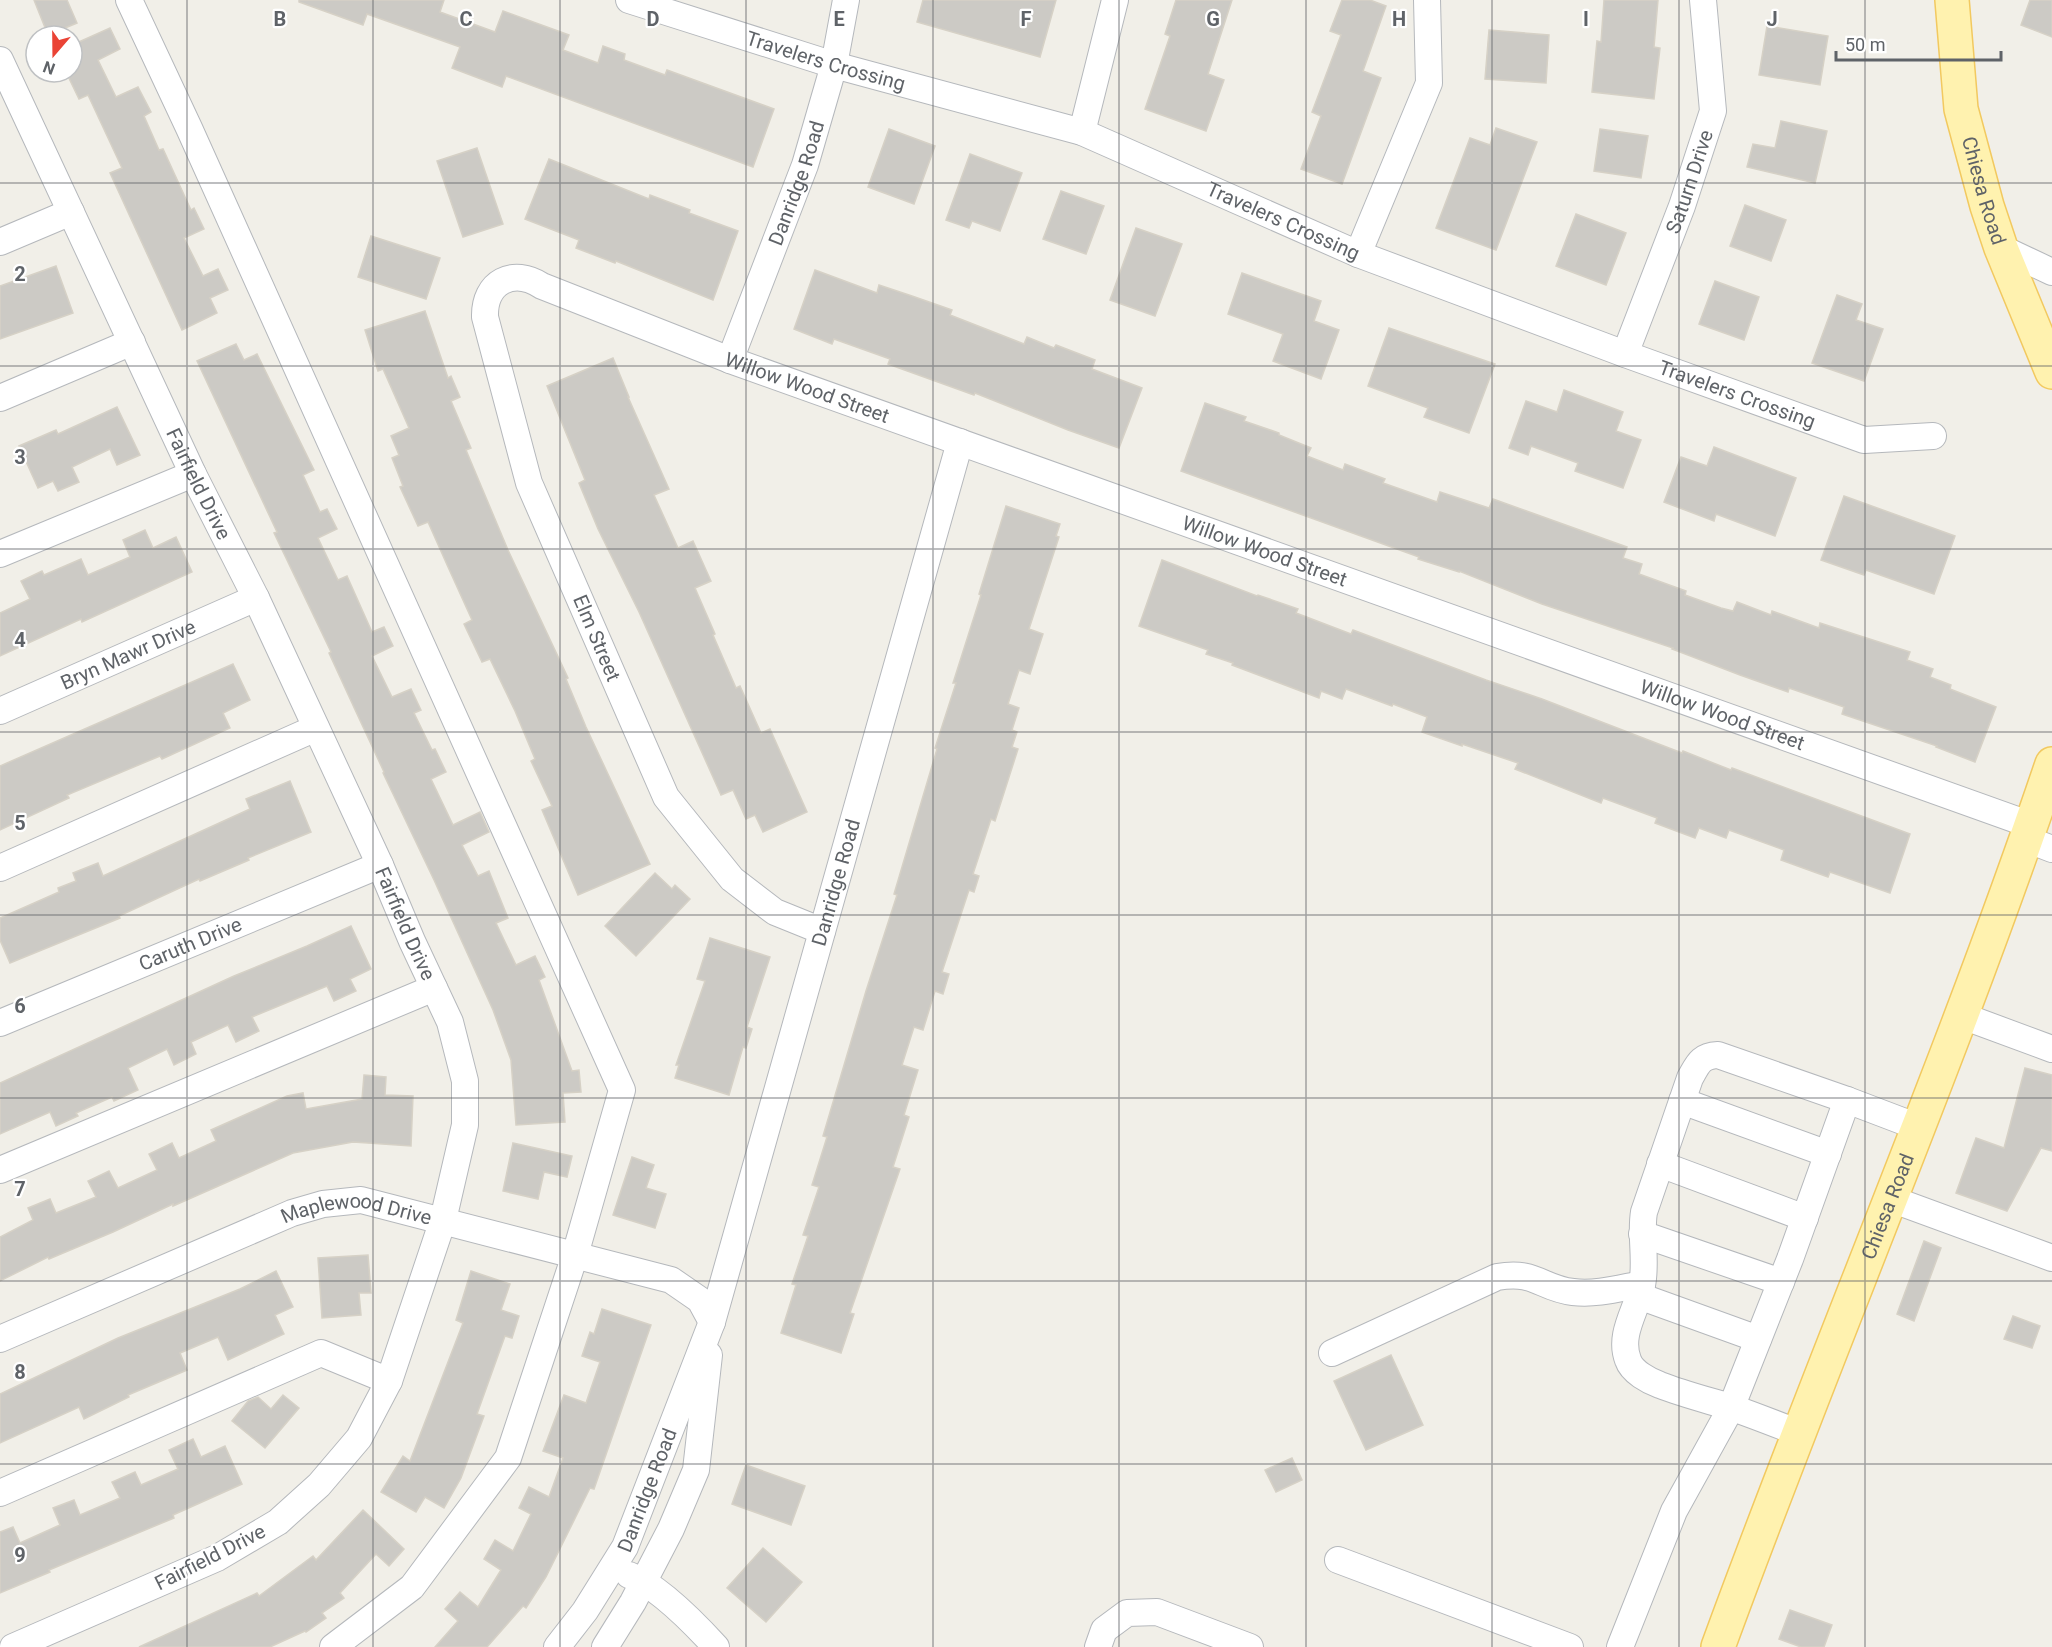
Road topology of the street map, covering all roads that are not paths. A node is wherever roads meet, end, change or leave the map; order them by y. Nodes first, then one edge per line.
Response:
1 (129, 0) edge
2 (846, 0) edge
3 (1115, 0) edge
4 (1427, 0) edge
5 (1703, 0) edge
6 (1952, 0) edge
7 (633, 1) edge
8 (834, 65) junction
9 (3, 76) edge
10 (1082, 132) junction
11 (71, 212) junction
12 (0, 242) edge
13 (2001, 248) junction
14 (1358, 254) junction
15 (2052, 272) edge
16 (502, 281) joint
17 (132, 342) junction
18 (1625, 354) junction
19 (730, 360) junction
20 (2052, 372) edge
21 (0, 398) edge
22 (1933, 436) dead end
23 (960, 442) junction
24 (193, 474) junction
25 (0, 554) edge
26 (255, 598) junction
27 (0, 711) edge
28 (316, 728) junction
29 (2052, 764) edge
30 (2036, 838) edge
31 (380, 865) junction
32 (0, 868) edge
33 (822, 931) junction
34 (434, 988) junction
35 (1960, 1015) junction
36 (0, 1023) edge
37 (2052, 1049) edge
38 (1847, 1100) junction
39 (1682, 1101) junction
40 (1918, 1127) junction
41 (1828, 1154) junction
42 (1660, 1164) junction
43 (0, 1170) edge
44 (1891, 1199) junction
45 (1805, 1218) junction
46 (443, 1220) junction
47 (1642, 1234) junction
48 (575, 1255) junction
49 (2052, 1258) edge
50 (1781, 1282) junction
51 (1641, 1290) junction
52 (712, 1322) junction
53 (0, 1339) edge
54 (1758, 1339) junction
55 (1332, 1353) dead end
56 (389, 1381) junction
57 (1731, 1408) junction
58 (1800, 1432) junction
59 (0, 1493) edge
60 (1338, 1560) dead end
61 (612, 1569) junction
62 (644, 1581) junction
63 (13, 1647) edge
64 (333, 1647) edge
65 (557, 1647) edge
66 (605, 1647) edge
67 (716, 1647) edge
68 (1098, 1647) edge
69 (1250, 1647) edge
70 (1570, 1647) edge
71 (1620, 1647) edge
72 (1718, 1647) edge

1 - 48 street
2 - 8 street, Danridge Road
3 - 10 street
4 - 14 street
5 - 18 street, Saturn Drive
6 - 13 main road, Chiesa Road
7 - 8 street, Travelers Crossing
8 - 10 street, Travelers Crossing
8 - 19 street, Danridge Road
9 - 11 street, Fairfield Drive
10 - 14 street, Travelers Crossing
11 - 12 street
11 - 17 street, Fairfield Drive
13 - 15 street
13 - 20 main road, Chiesa Road
14 - 18 street, Travelers Crossing
16 - 19 street, Willow Wood Street
16 - 33 street, Elm Street
17 - 21 street
17 - 24 street, Fairfield Drive
18 - 22 street, Travelers Crossing
19 - 23 street, Willow Wood Street
23 - 30 street, Willow Wood Street
23 - 33 street, Danridge Road
24 - 25 street
24 - 26 street, Fairfield Drive
26 - 27 street, Bryn Mawr Drive
26 - 28 street, Fairfield Drive
28 - 31 street, Fairfield Drive
28 - 32 street
29 - 30 main road, Chiesa Road
30 - 35 main road, Chiesa Road
31 - 34 street, Fairfield Drive
31 - 36 street, Caruth Drive
33 - 52 street, Danridge Road
34 - 43 street
34 - 46 street, Fairfield Drive
35 - 37 street
35 - 40 main road, Chiesa Road
38 - 39 street
38 - 40 street
38 - 41 street
39 - 41 street
39 - 42 street
40 - 44 main road, Chiesa Road
41 - 45 street
42 - 45 street
42 - 47 street
44 - 49 street
44 - 58 main road, Chiesa Road
45 - 50 street
46 - 48 street, Maplewood Drive
46 - 53 street, Maplewood Drive
46 - 56 street, Fairfield Drive
47 - 50 street
47 - 51 street
48 - 52 street, Maplewood Drive
48 - 64 street
50 - 54 street
51 - 54 street
51 - 55 street
51 - 57 street
52 - 61 street, Danridge Road
52 - 62 street, Danridge Road
54 - 57 street
56 - 59 street
56 - 63 street, Fairfield Drive
57 - 58 street
57 - 71 street
58 - 72 main road, Chiesa Road
60 - 70 street
61 - 62 street
61 - 65 street, Danridge Road
62 - 66 street, Danridge Road
62 - 67 street
68 - 69 street

